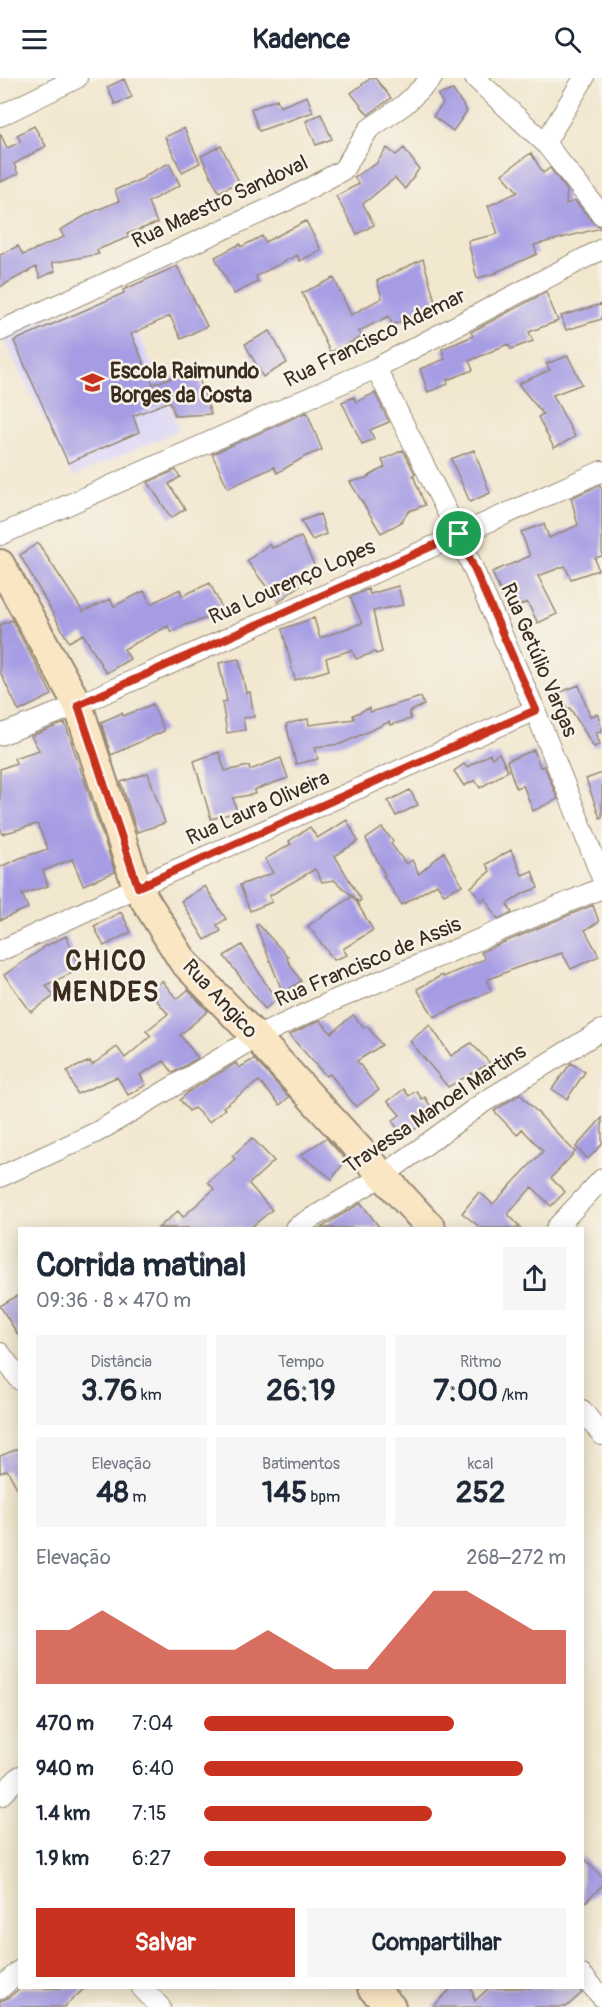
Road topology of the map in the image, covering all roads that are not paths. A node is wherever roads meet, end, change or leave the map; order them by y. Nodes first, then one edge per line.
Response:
1 (77, 78) edge
2 (432, 78) edge
3 (475, 78) edge
4 (584, 78) edge
5 (0, 116) edge
6 (545, 143) junction
7 (602, 215) edge
8 (602, 249) edge
9 (0, 331) edge
10 (376, 368) junction
11 (602, 471) edge
12 (459, 534) junction
13 (0, 535) edge
14 (0, 564) edge
15 (78, 705) junction
16 (536, 710) junction
17 (0, 735) edge
18 (602, 878) edge
19 (138, 887) junction
20 (602, 888) edge
21 (0, 951) edge
22 (602, 1030) edge
23 (256, 1037) junction
24 (384, 1175) junction
25 (0, 1177) edge
26 (602, 1179) edge
27 (297, 1227) edge
28 (430, 1227) edge
29 (557, 1227) edge
30 (0, 1353) edge
31 (18, 1377) edge
32 (584, 1412) edge
33 (602, 1435) edge
34 (18, 1778) edge
35 (0, 1796) edge
36 (18, 1972) edge
37 (584, 1977) edge
38 (0, 1989) edge
39 (143, 1989) edge
40 (373, 1989) edge
41 (602, 1997) edge
42 (160, 2007) edge
43 (391, 2007) edge

1 - 5 street
2 - 9 street, Rua Maestro Sandoval
3 - 6 street
4 - 6 street
6 - 7 street
8 - 10 street, Rua Francisco Ademar
10 - 12 street, Rua Getúlio Vargas
10 - 13 street, Rua Francisco Ademar
11 - 12 street, Rua Lourenço Lopes
12 - 15 street, Rua Lourenço Lopes
12 - 16 street, Rua Getúlio Vargas
14 - 15 street, Rua Angico
15 - 17 street, Rua Lourenço Lopes
15 - 19 street, Rua Angico
16 - 18 street, Rua Getúlio Vargas
16 - 19 street, Rua Laura Oliveira
19 - 21 street, Rua Laura Oliveira
19 - 23 street, Rua Angico
20 - 23 street, Rua Francisco de Assis
22 - 24 street, Travessa Manoel Martins
23 - 24 street, Rua Angico
23 - 25 street, Rua Francisco de Assis
24 - 27 street, Travessa Manoel Martins
24 - 28 street, Rua Angico
26 - 29 street
30 - 31 street
32 - 33 street
34 - 35 street
36 - 38 street
37 - 41 street
39 - 42 street
40 - 43 street

